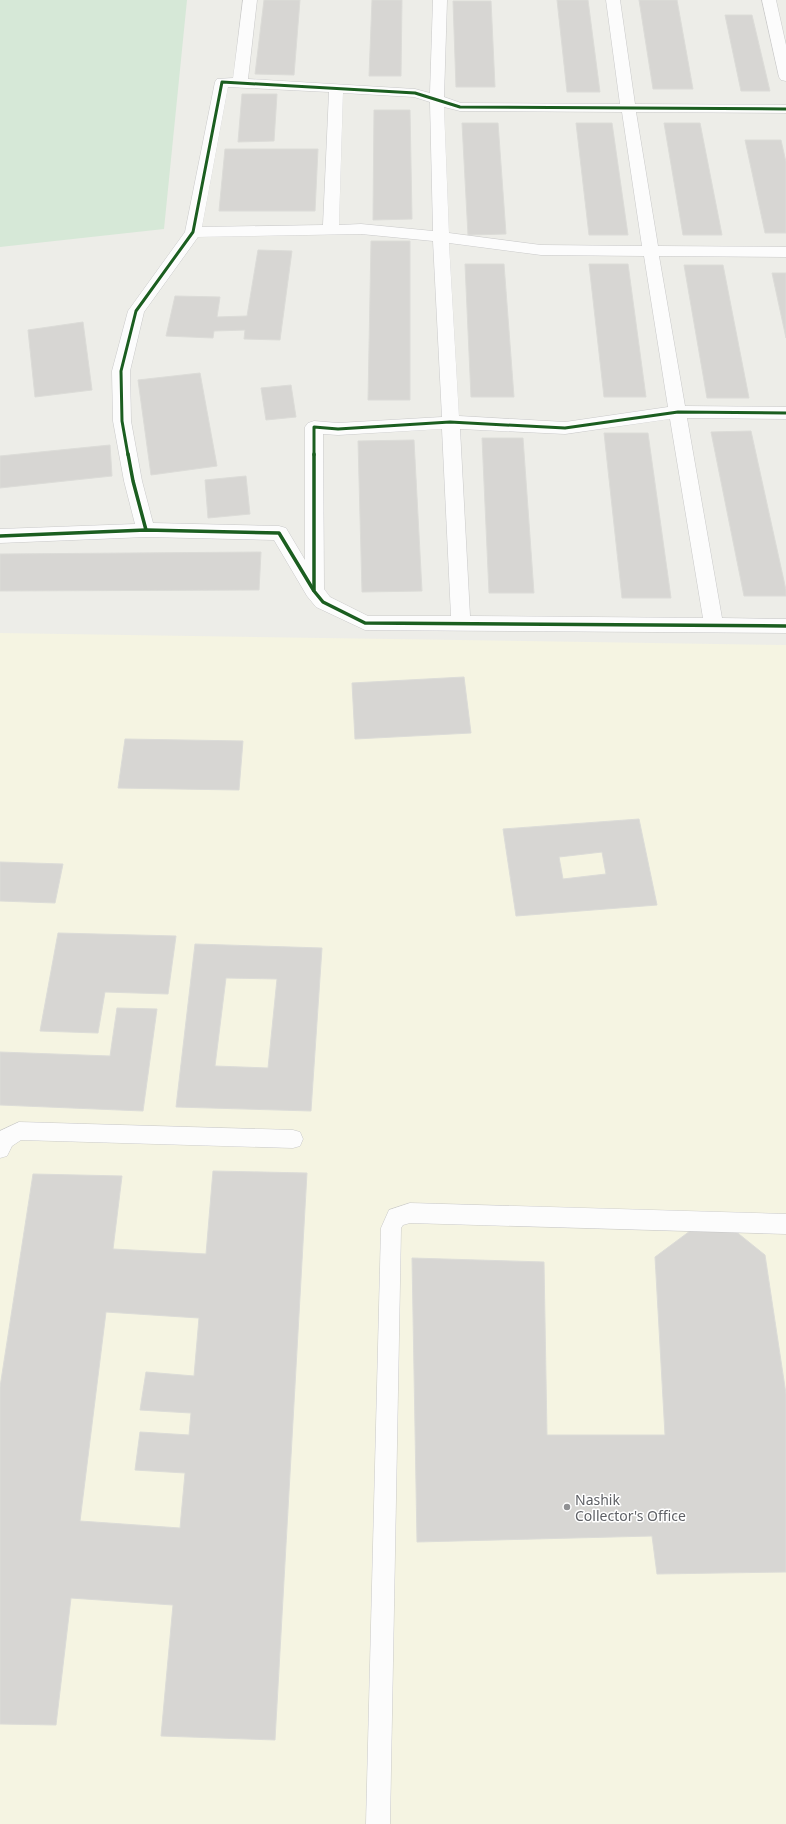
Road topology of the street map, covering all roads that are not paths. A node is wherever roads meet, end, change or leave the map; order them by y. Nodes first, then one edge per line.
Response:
1 (250, 0) edge
2 (440, 0) edge
3 (613, 0) edge
4 (769, 0) edge
5 (786, 77) edge
6 (240, 83) junction
7 (336, 88) junction
8 (438, 100) junction
9 (627, 107) junction
10 (786, 109) edge
11 (331, 229) junction
12 (194, 232) junction
13 (441, 237) junction
14 (650, 252) junction
15 (786, 252) edge
16 (678, 412) junction
17 (786, 413) edge
18 (450, 422) junction
19 (146, 530) junction
20 (0, 536) edge
21 (314, 591) junction
22 (461, 624) junction
23 (714, 626) junction
24 (786, 626) edge
25 (293, 1139) dead end
26 (0, 1148) edge
27 (786, 1224) edge
28 (378, 1824) edge

1 - 6 street
2 - 8 street
3 - 9 street
4 - 5 street
6 - 7 street
6 - 12 street
7 - 8 street
7 - 11 street
8 - 9 street
8 - 13 street
9 - 10 street
9 - 14 street
11 - 12 street
11 - 13 street
12 - 19 street
13 - 14 street
13 - 18 street
14 - 15 street
14 - 16 street
16 - 17 street
16 - 18 street
16 - 23 street
18 - 21 street
18 - 22 street
19 - 20 street
19 - 21 street
21 - 22 street
22 - 23 street
23 - 24 street
25 - 26 lane
27 - 28 lane

